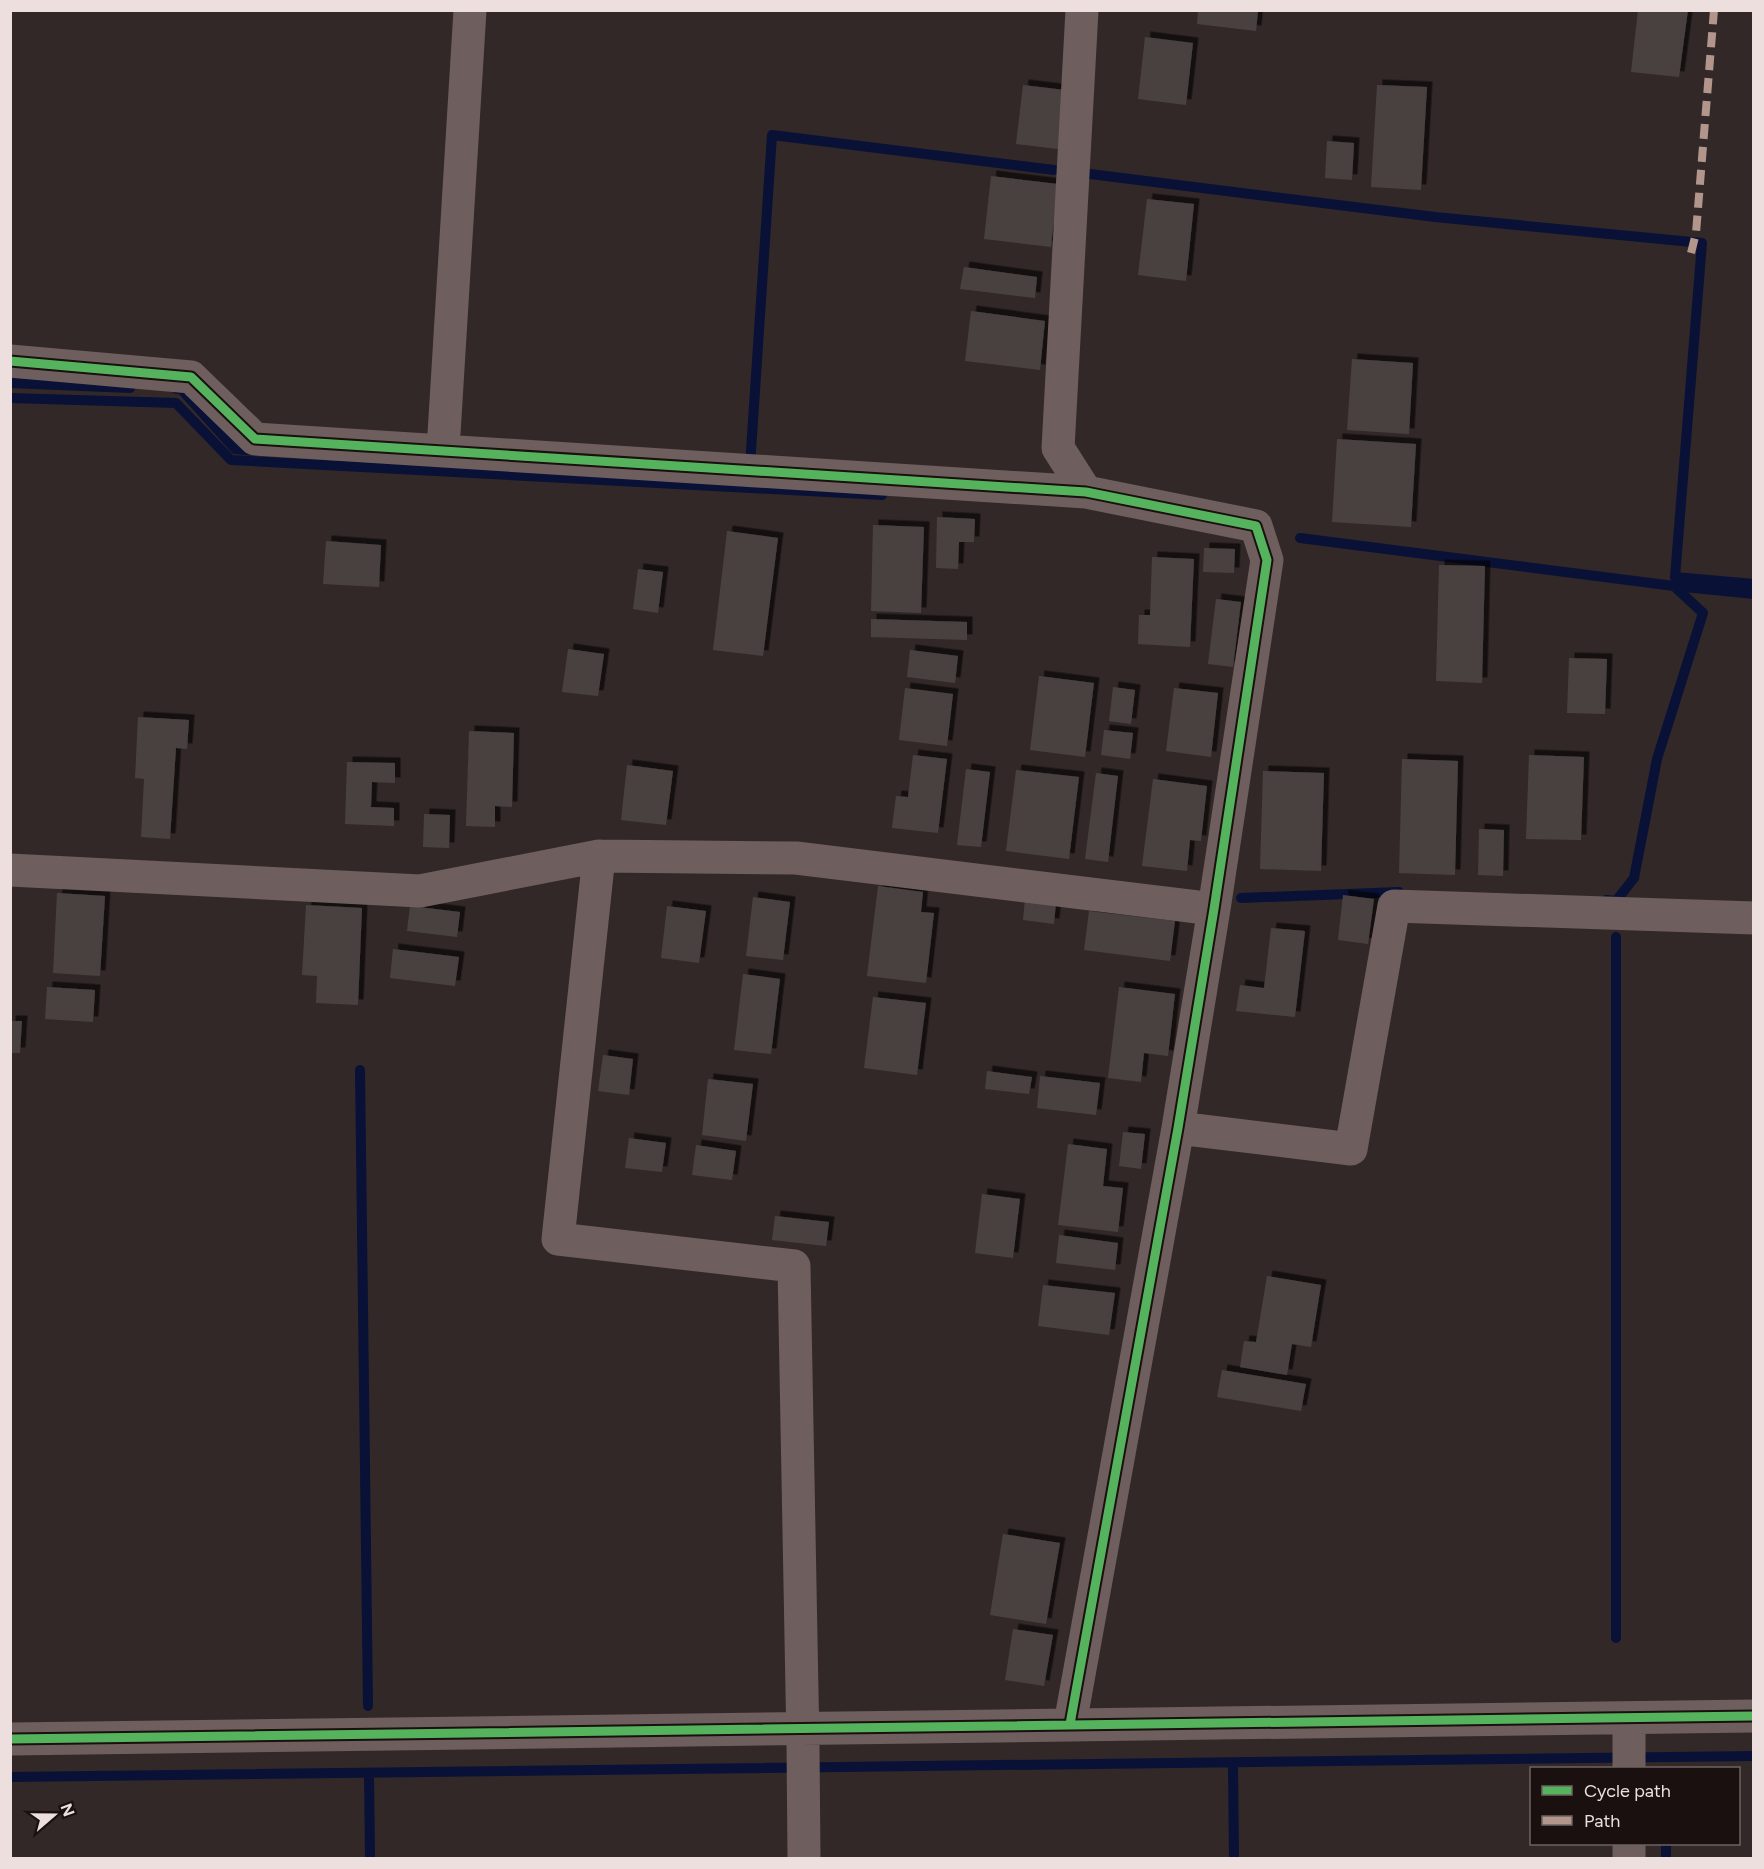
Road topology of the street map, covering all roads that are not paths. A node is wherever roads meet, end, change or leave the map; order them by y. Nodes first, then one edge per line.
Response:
1 (470, 10) edge
2 (1082, 10) edge
3 (10, 361) edge
4 (443, 450) junction
5 (1086, 492) junction
6 (599, 856) junction
7 (10, 870) edge
8 (1214, 909) junction
9 (1754, 918) edge
10 (1178, 1128) junction
11 (1754, 1716) edge
12 (1070, 1724) junction
13 (1629, 1726) junction
14 (803, 1736) junction
15 (10, 1739) edge
16 (1629, 1767) edge
17 (804, 1858) edge

1 - 4 street
2 - 5 street
3 - 4 street
4 - 5 street
5 - 8 street
6 - 7 street
6 - 8 street
6 - 14 street
8 - 10 street
9 - 10 street
10 - 12 street
11 - 13 street
12 - 13 street
12 - 14 street
13 - 16 street
14 - 15 street
14 - 17 street

